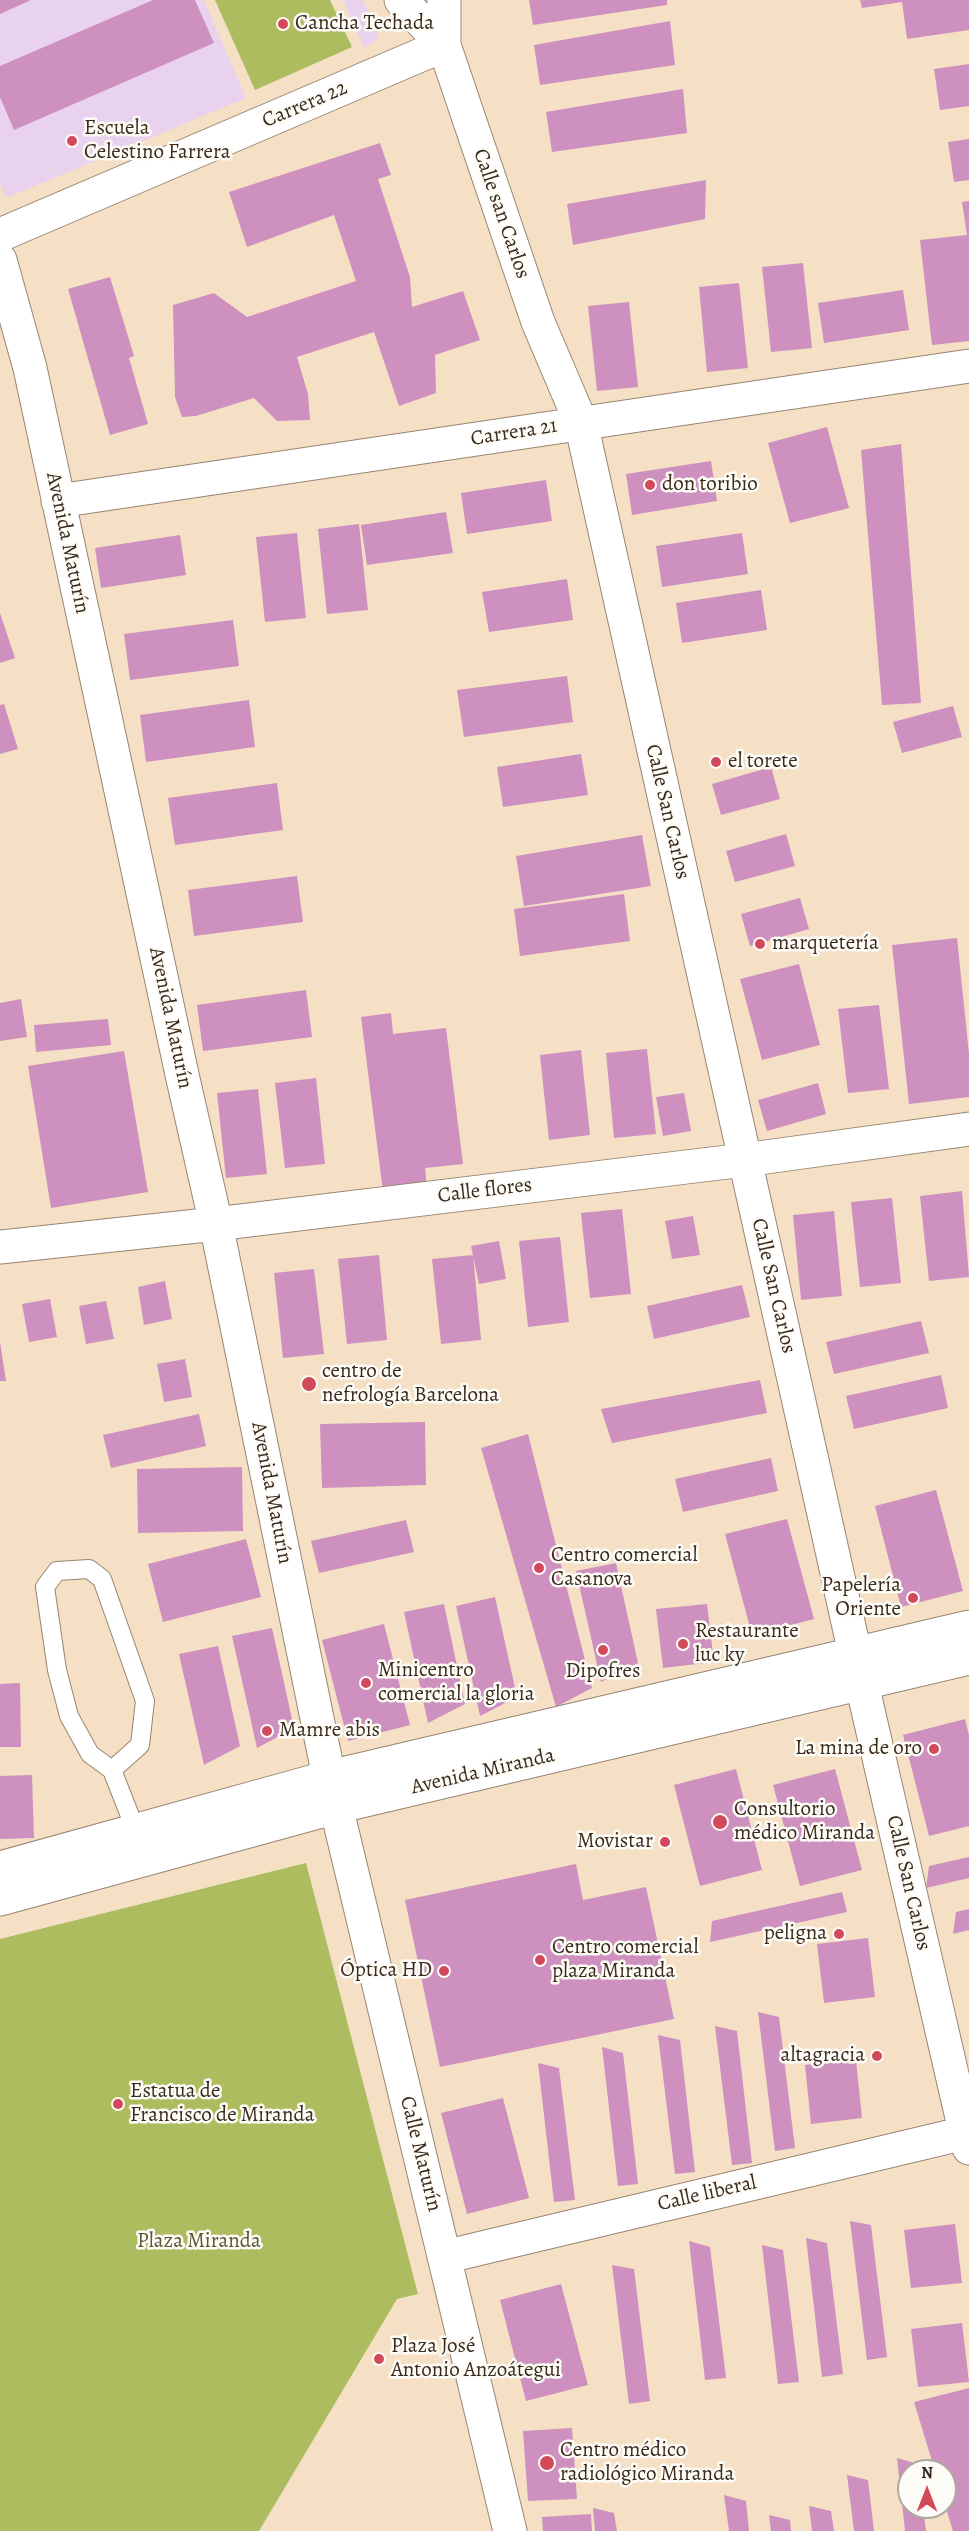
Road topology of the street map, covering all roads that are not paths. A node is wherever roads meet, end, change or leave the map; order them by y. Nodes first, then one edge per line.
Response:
1 (401, 0) edge
2 (444, 0) edge
3 (444, 45) junction
4 (0, 235) edge
5 (0, 260) edge
6 (969, 366) edge
7 (581, 423) junction
8 (58, 501) junction
9 (969, 1129) edge
10 (744, 1160) junction
11 (216, 1224) junction
12 (0, 1247) edge
13 (969, 1627) edge
14 (969, 1658) edge
15 (859, 1669) junction
16 (112, 1770) junction
17 (332, 1792) junction
18 (136, 1831) junction
19 (0, 1868) edge
20 (0, 1899) edge
21 (968, 2137) edge
22 (444, 2257) junction
23 (510, 2531) edge

1 - 3 street
2 - 3 street, Calle san Carlos
3 - 4 street, Carrera 22
3 - 7 street, Calle san Carlos
5 - 8 street, Avenida Maturín
6 - 7 street, Carrera 21
7 - 8 street, Carrera 21
7 - 10 street, Calle San Carlos
8 - 11 street, Avenida Maturín
9 - 10 street, Calle flores
10 - 11 street, Calle flores
10 - 15 street, Calle San Carlos
11 - 12 street, Calle flores
11 - 17 street, Avenida Maturín
13 - 15 street, Avenida Miranda
14 - 15 street, Avenida Miranda
15 - 17 street, Avenida Miranda
15 - 21 street, Calle San Carlos
16 - 16 lane
16 - 18 lane
17 - 18 street, Avenida Miranda
17 - 20 street, Avenida Miranda
17 - 22 street, Calle Maturín
18 - 19 street, Avenida Miranda
21 - 22 street, Calle liberal
22 - 23 street, Calle Maturín

